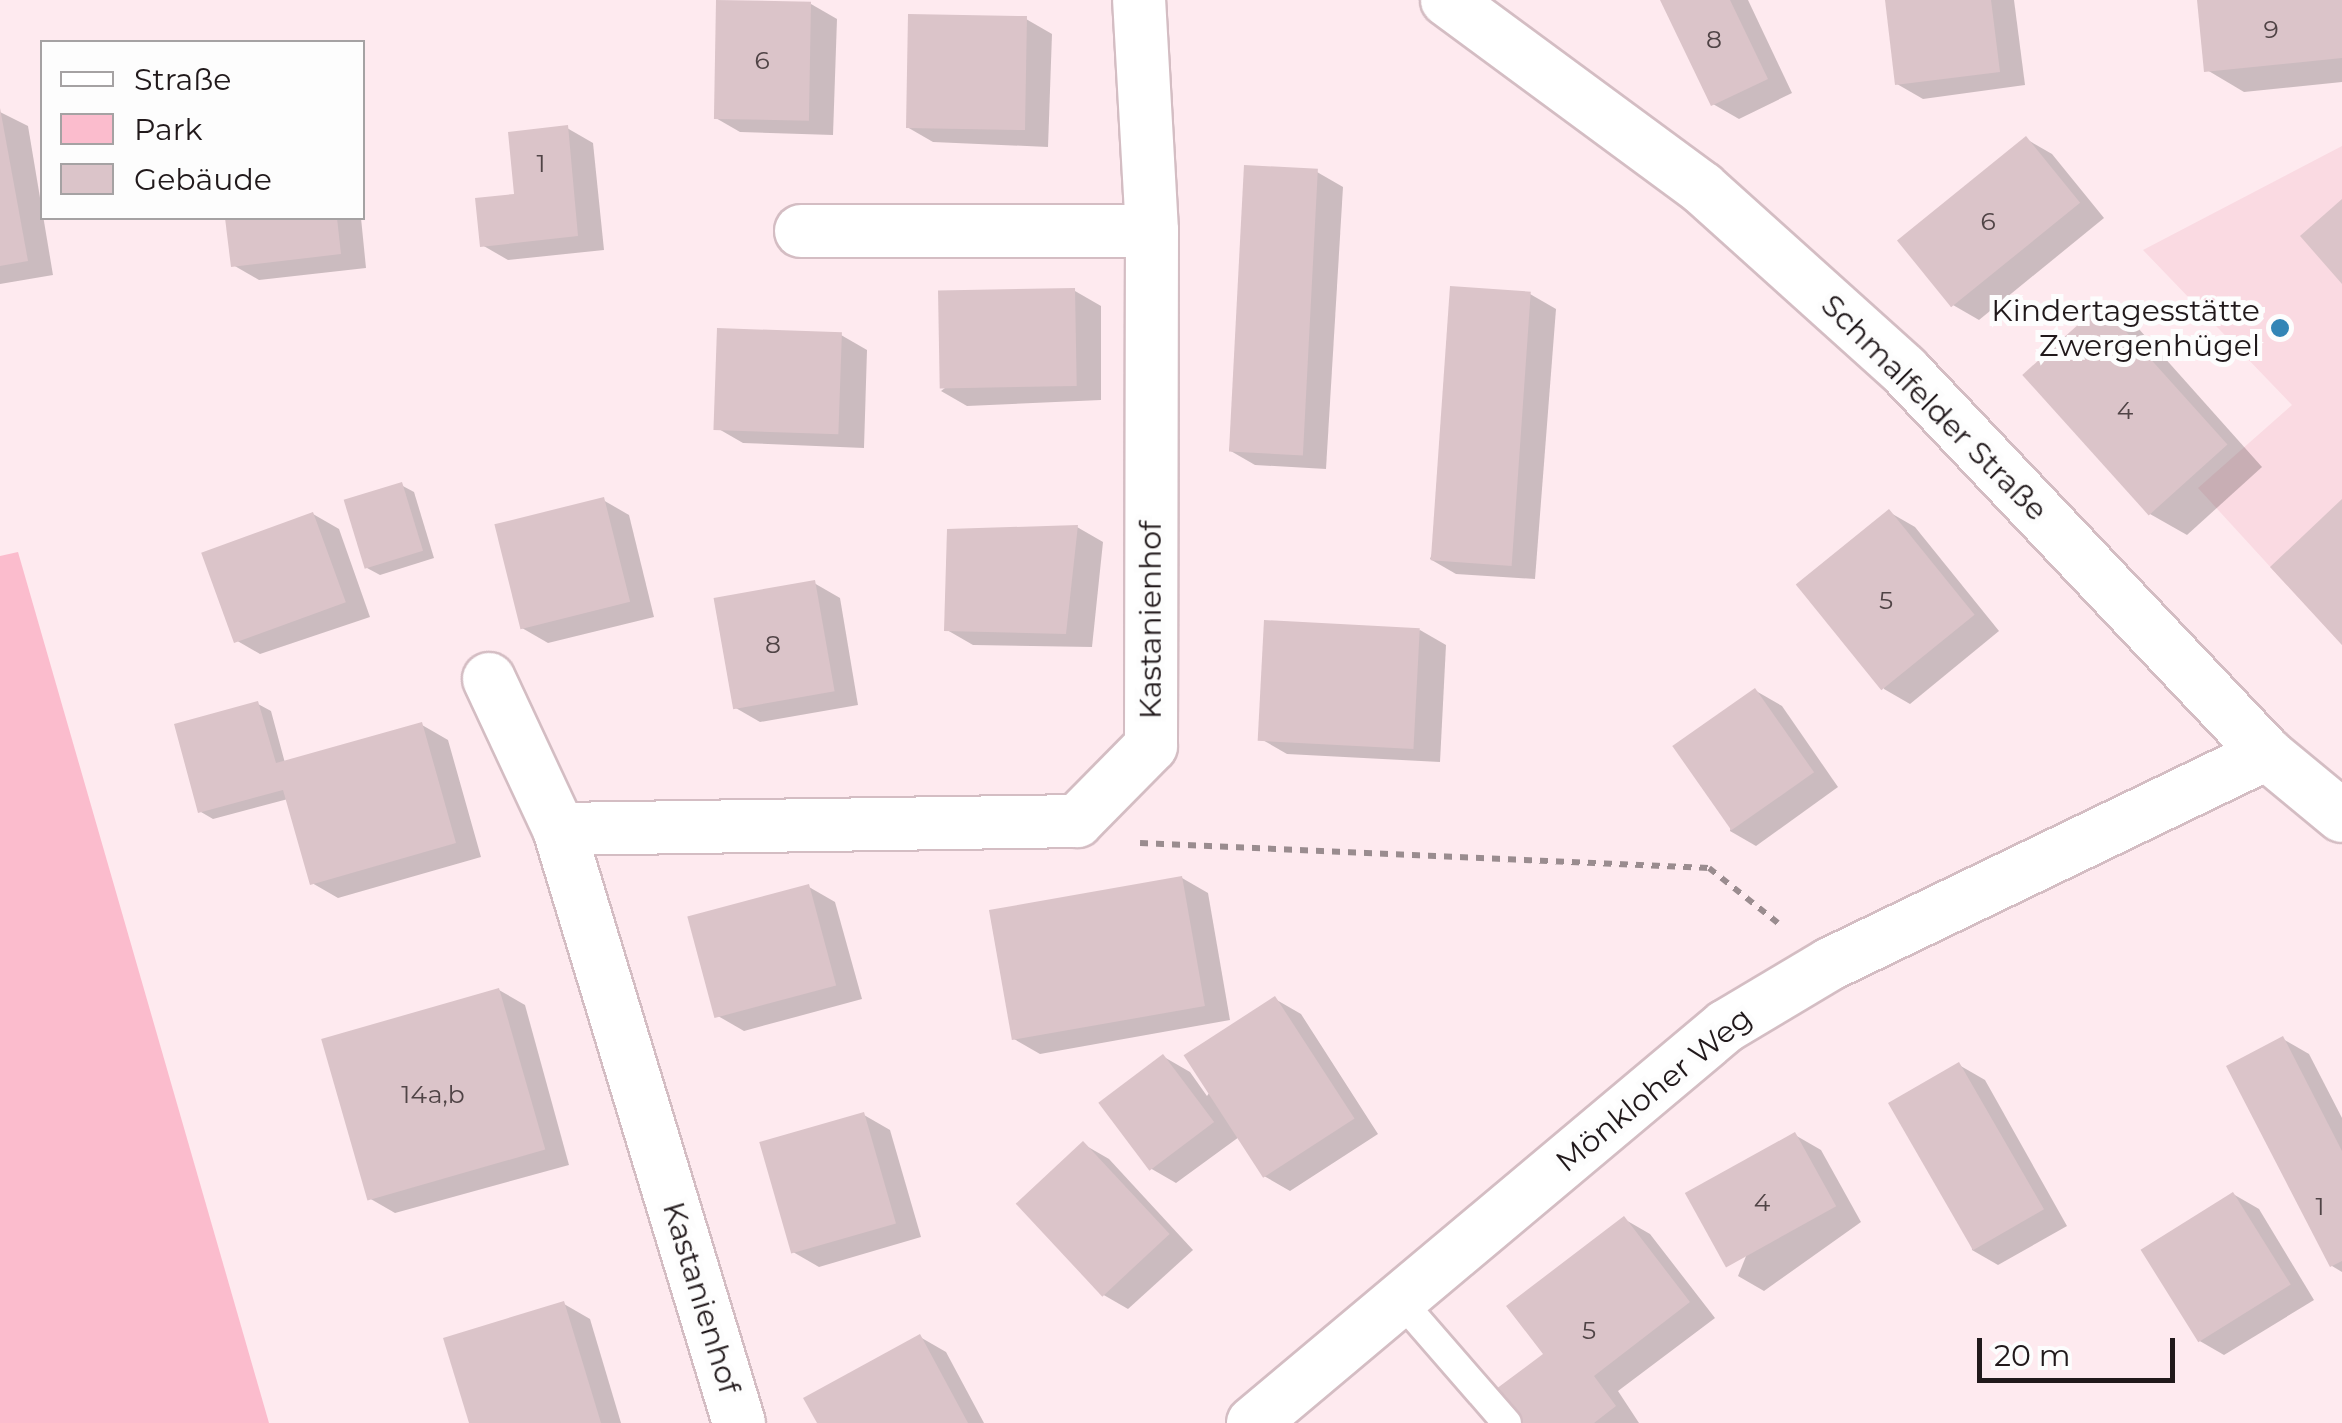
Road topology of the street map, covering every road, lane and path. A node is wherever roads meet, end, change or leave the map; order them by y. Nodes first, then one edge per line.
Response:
1 (1140, 0) edge
2 (1456, 2) edge
3 (802, 231) dead end
4 (1152, 231) junction
5 (489, 680) dead end
6 (2267, 754) junction
7 (2342, 816) edge
8 (1077, 822) junction
9 (559, 829) junction
10 (1830, 964) junction
11 (1400, 1300) junction
12 (740, 1423) edge
13 (1253, 1423) edge
14 (1507, 1423) edge

1 - 4 street, Kastanienhof
2 - 6 street, Schmalfelder Straße
3 - 4 street
4 - 8 street, Kastanienhof
5 - 9 street, Kastanienhof
6 - 7 street, Schmalfelder Straße
6 - 10 street, Mönkloher Weg
8 - 9 street
8 - 10 path
9 - 12 street, Kastanienhof
10 - 11 street, Mönkloher Weg
11 - 13 street, Mönkloher Weg
11 - 14 lane

